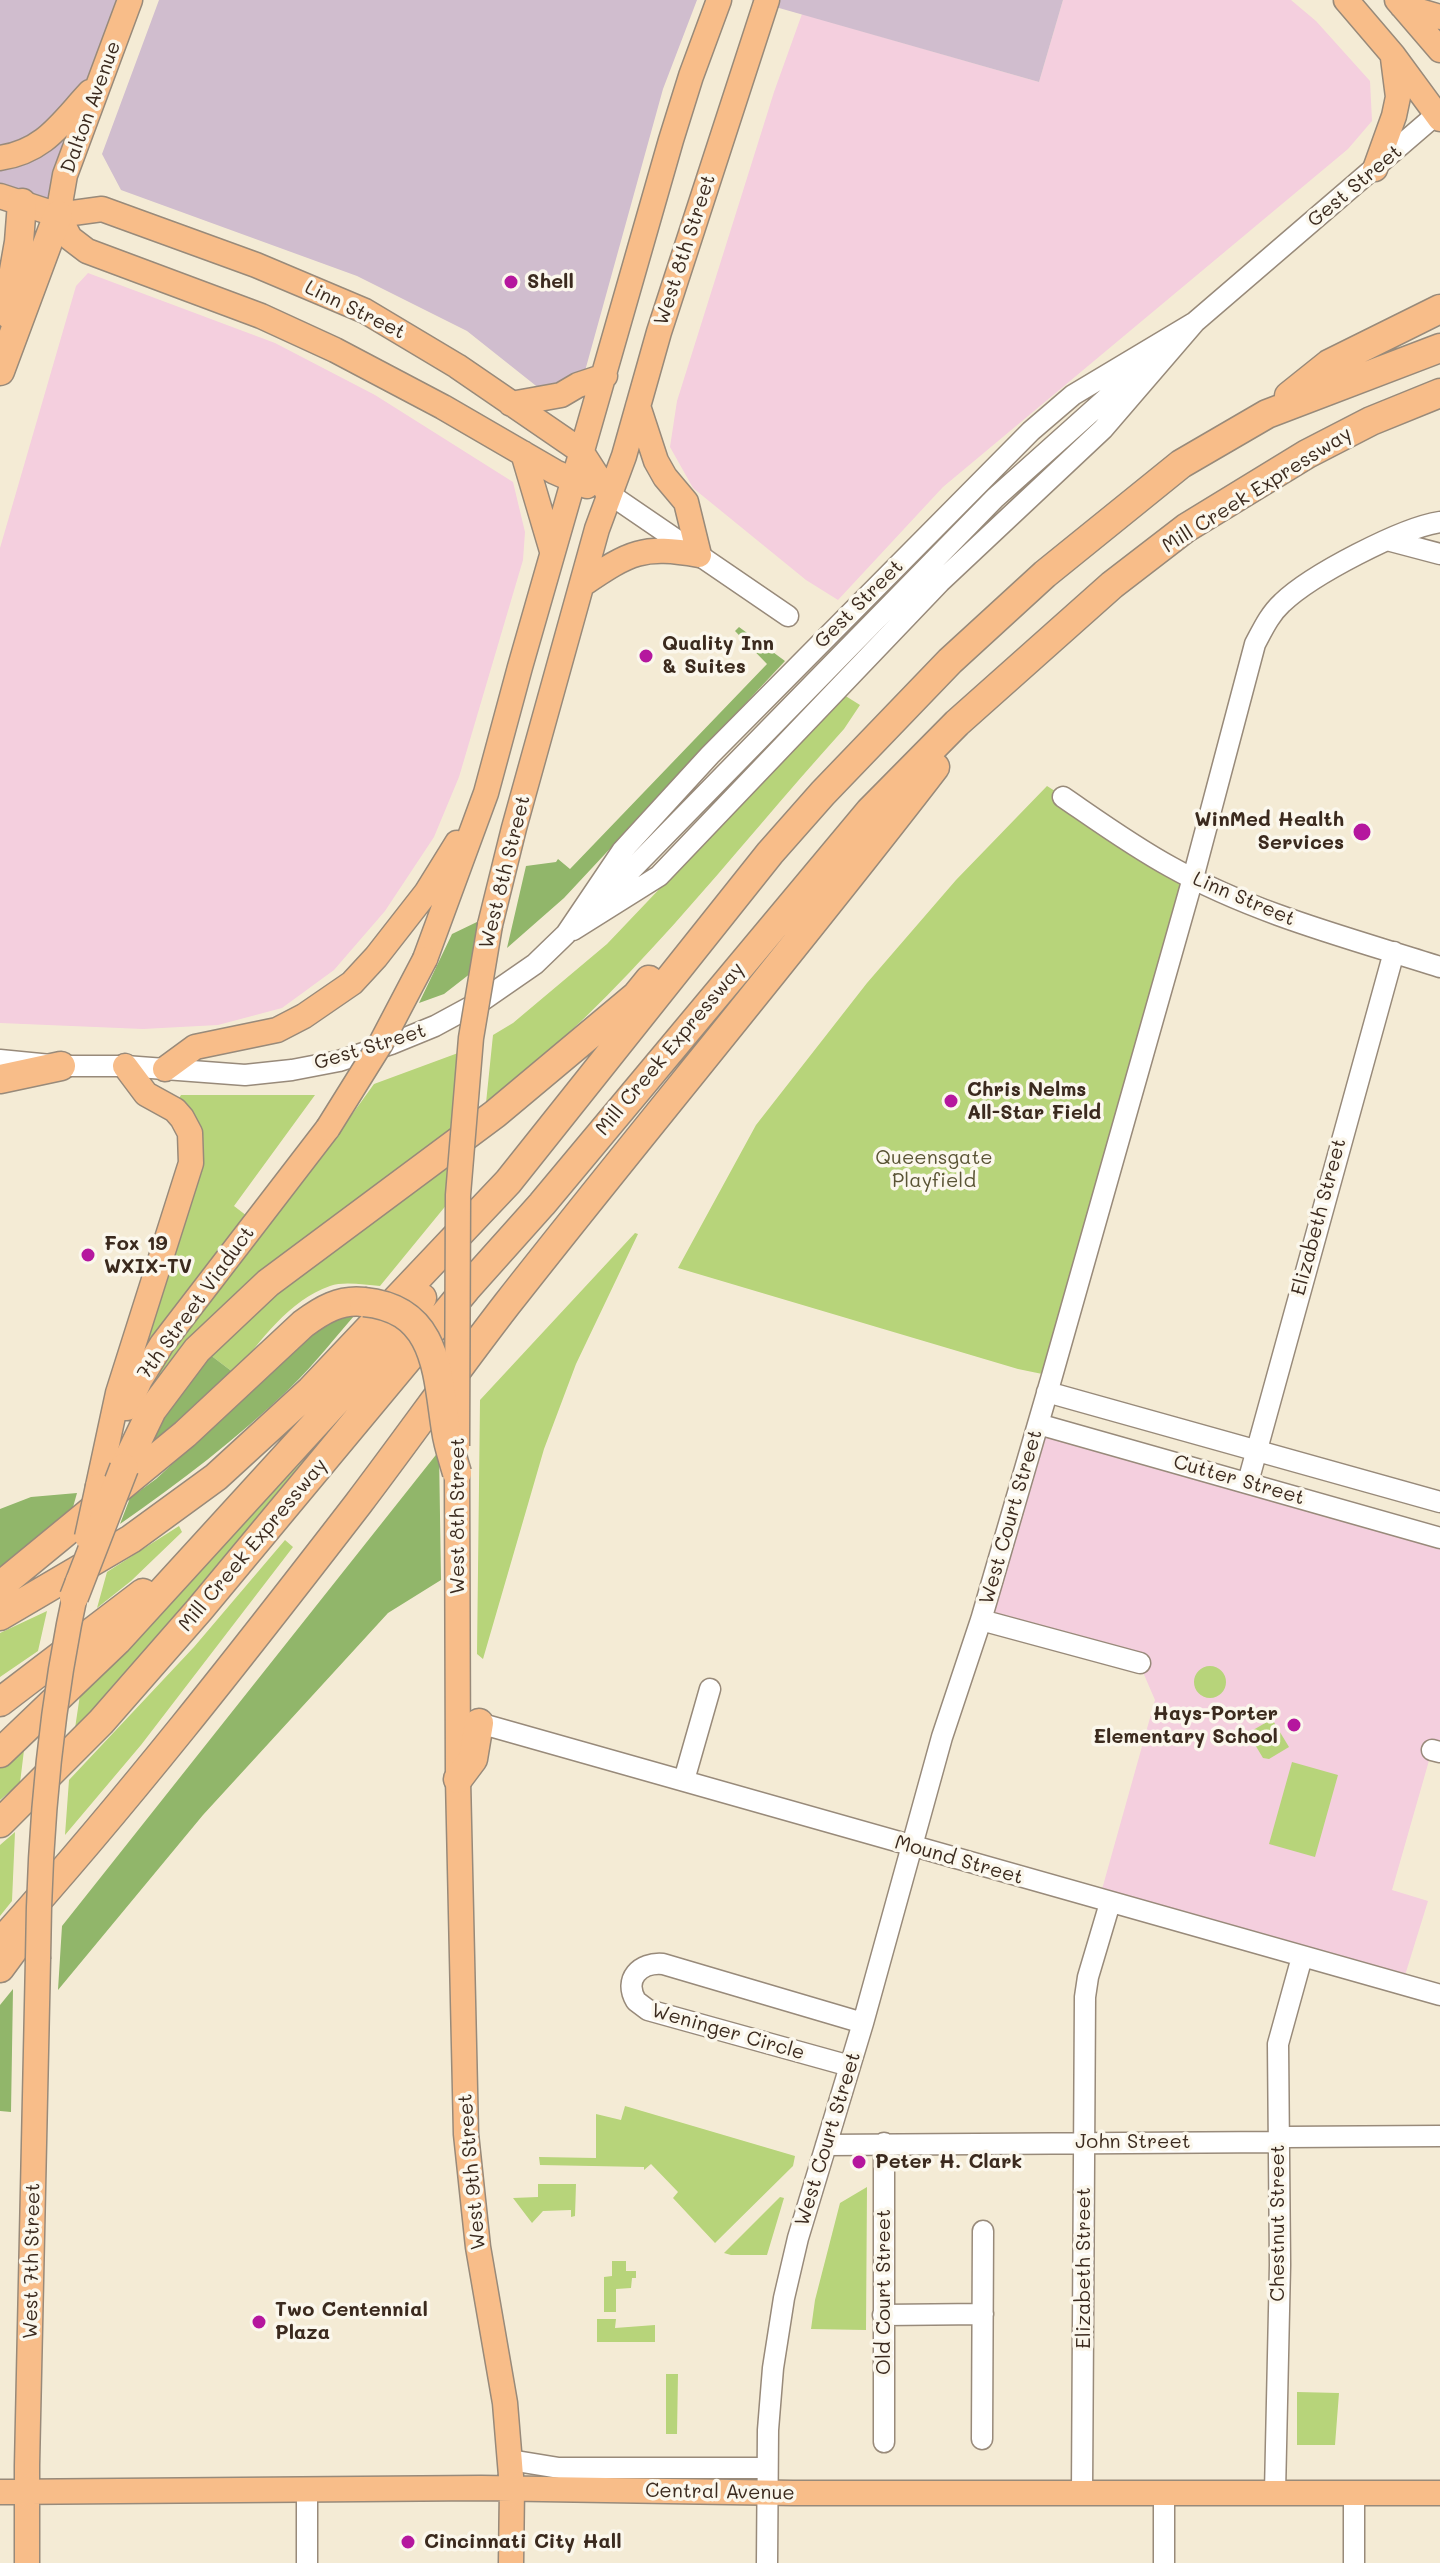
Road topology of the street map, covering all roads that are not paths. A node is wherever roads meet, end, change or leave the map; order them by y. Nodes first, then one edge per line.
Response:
1 (130, 0) edge
2 (719, 0) edge
3 (767, 0) edge
4 (1346, 0) edge
5 (1399, 3) edge
6 (1440, 17) edge
7 (1440, 50) edge
8 (1393, 55) junction
9 (97, 85) junction
10 (1439, 115) edge
11 (0, 158) edge
12 (1375, 169) junction
13 (11, 199) edge
14 (58, 215) junction
15 (1440, 309) edge
16 (1195, 322) junction
17 (11, 339) junction
18 (1440, 348) edge
19 (0, 371) edge
20 (605, 376) junction
21 (1440, 393) edge
22 (511, 404) junction
23 (638, 406) junction
24 (1267, 414) junction
25 (581, 451) junction
26 (523, 453) junction
27 (573, 481) junction
28 (608, 493) junction
29 (1440, 522) edge
30 (1387, 540) junction
31 (553, 553) junction
32 (1440, 554) edge
33 (699, 555) junction
34 (583, 584) junction
35 (788, 616) dead end
36 (957, 723) junction
37 (486, 793) junction
38 (1063, 797) dead end
39 (770, 853) junction
40 (1193, 878) junction
41 (566, 934) junction
42 (1394, 952) junction
43 (1440, 967) edge
44 (0, 1060) edge
45 (61, 1066) junction
46 (125, 1066) junction
47 (165, 1069) junction
48 (0, 1079) edge
49 (508, 1182) junction
50 (1047, 1392) junction
51 (1038, 1424) junction
52 (1256, 1452) junction
53 (457, 1473) junction
54 (1248, 1482) junction
55 (98, 1486) junction
56 (1440, 1502) edge
57 (1440, 1515) edge
58 (226, 1522) junction
59 (1437, 1537) edge
60 (0, 1586) edge
61 (74, 1597) junction
62 (0, 1616) edge
63 (981, 1620) junction
64 (1140, 1663) dead end
65 (710, 1689) dead end
66 (0, 1702) edge
67 (479, 1723) joint
68 (0, 1753) edge
69 (458, 1779) junction
70 (684, 1780) junction
71 (0, 1823) edge
72 (911, 1847) junction
73 (72, 1863) junction
74 (1110, 1903) junction
75 (0, 1943) edge
76 (1302, 1957) junction
77 (38, 1959) joint
78 (0, 1968) edge
79 (1440, 1995) edge
80 (863, 2023) junction
81 (850, 2066) junction
82 (1440, 2136) edge
83 (1278, 2142) junction
84 (884, 2143) junction
85 (1083, 2143) junction
86 (826, 2145) junction
87 (983, 2231) dead end
88 (983, 2314) junction
89 (883, 2315) junction
90 (982, 2439) dead end
91 (884, 2442) dead end
92 (510, 2460) junction
93 (767, 2480) junction
94 (512, 2488) junction
95 (27, 2491) junction
96 (307, 2491) junction
97 (0, 2492) edge
98 (1082, 2492) junction
99 (1275, 2492) junction
100 (1164, 2493) junction
101 (1354, 2493) junction
102 (1440, 2493) edge
103 (27, 2563) edge
104 (307, 2563) edge
105 (511, 2563) edge
106 (767, 2563) edge
107 (1164, 2563) edge
108 (1354, 2563) edge

1 - 9 main road, Dalton Avenue
2 - 20 main road, West 8th Street
3 - 23 main road, West 8th Street
4 - 8 main road
5 - 6 main road
5 - 7 main road
8 - 10 main road
8 - 12 main road
9 - 11 main road
9 - 14 main road, Dalton Avenue
10 - 12 street, Gest Street
12 - 16 street, Gest Street
13 - 14 main road, Linn Street
13 - 17 highway
14 - 17 highway
14 - 22 main road, Linn Street
14 - 26 main road, Linn Street
15 - 24 highway
16 - 41 street
16 - 41 street, Gest Street
16 - 41 street, Gest Street
17 - 19 highway
18 - 24 highway, Mill Creek Expressway
20 - 22 main road
20 - 25 main road, West 8th Street
21 - 36 highway, Mill Creek Expressway
22 - 25 main road, Linn Street
23 - 28 main road, West 8th Street
23 - 33 main road
24 - 39 highway, Mill Creek Expressway
25 - 27 main road, West 8th Street
25 - 28 main road, Linn Street
26 - 27 main road, Linn Street
26 - 31 main road
27 - 28 main road, Linn Street
27 - 31 main road, West 8th Street
28 - 33 street, Linn Street
28 - 34 main road, West 8th Street
29 - 30 street, West Court Street
30 - 32 street
30 - 40 street, West Court Street
31 - 37 main road, West 8th Street
33 - 34 main road
33 - 35 street, Linn Street
34 - 53 main road, West 8th Street, bridge
36 - 71 highway, Mill Creek Expressway
36 - 73 highway
37 - 47 main road
37 - 55 main road, 7th Street Viaduct, bridge
38 - 40 street, Linn Street
39 - 49 highway, Mill Creek Expressway
39 - 61 highway, bridge
40 - 42 street, Linn Street
40 - 50 street, West Court Street
41 - 47 street, Gest Street
42 - 43 street, Linn Street
42 - 52 street, Elizabeth Street
44 - 45 street, Gest Street
45 - 46 street, Gest Street
45 - 48 highway
46 - 47 street, Gest Street
46 - 55 main road
49 - 58 highway
49 - 62 highway, Mill Creek Expressway
50 - 51 street, West Court Street
50 - 52 street, Cutter Street
51 - 54 street, Cutter Street
51 - 63 street, West Court Street
52 - 54 street, Elizabeth Street
52 - 56 street, Cutter Street
53 - 60 highway, bridge
53 - 69 main road, West 8th Street
54 - 59 street, Cutter Street
55 - 61 main road, 7th Street Viaduct, bridge
57 - 59 street
58 - 66 highway
58 - 68 highway
61 - 77 main road, 7th Street Viaduct, bridge
63 - 64 street
63 - 72 street, West Court Street
65 - 70 street
67 - 69 highway
67 - 70 street, Mound Street
69 - 92 main road, West 9th Street
70 - 72 street, Mound Street
72 - 74 street, Mound Street
72 - 80 street, West Court Street
73 - 75 highway
73 - 78 highway
74 - 76 street, Mound Street
74 - 85 street, Elizabeth Street
76 - 79 street, Mound Street
76 - 83 street, Chestnut Street
77 - 95 main road, West 7th Street
80 - 81 street, West Court Street
80 - 81 street, Weninger Circle
81 - 86 street, West Court Street
82 - 83 street, John Street
83 - 85 street, John Street
83 - 99 street, Chestnut Street
84 - 85 street, John Street
84 - 86 street, John Street
84 - 89 street, Old Court Street
85 - 98 street, Elizabeth Street
86 - 93 street, West Court Street
87 - 88 street
88 - 89 street
88 - 90 street
89 - 91 street, Old Court Street
92 - 93 street, Central Avenue
92 - 94 main road, West 9th Street
93 - 94 main road, Central Avenue
93 - 98 main road, Central Avenue
93 - 106 street, West Court Street
94 - 96 main road, Central Avenue
94 - 105 main road, West 9th Street
95 - 96 main road, Central Avenue
95 - 97 main road, Central Avenue
95 - 103 main road, West 7th Street
96 - 104 street
98 - 100 main road, Central Avenue
99 - 100 main road, Central Avenue
99 - 101 main road, Central Avenue
100 - 107 street
101 - 102 main road, Central Avenue
101 - 108 street

